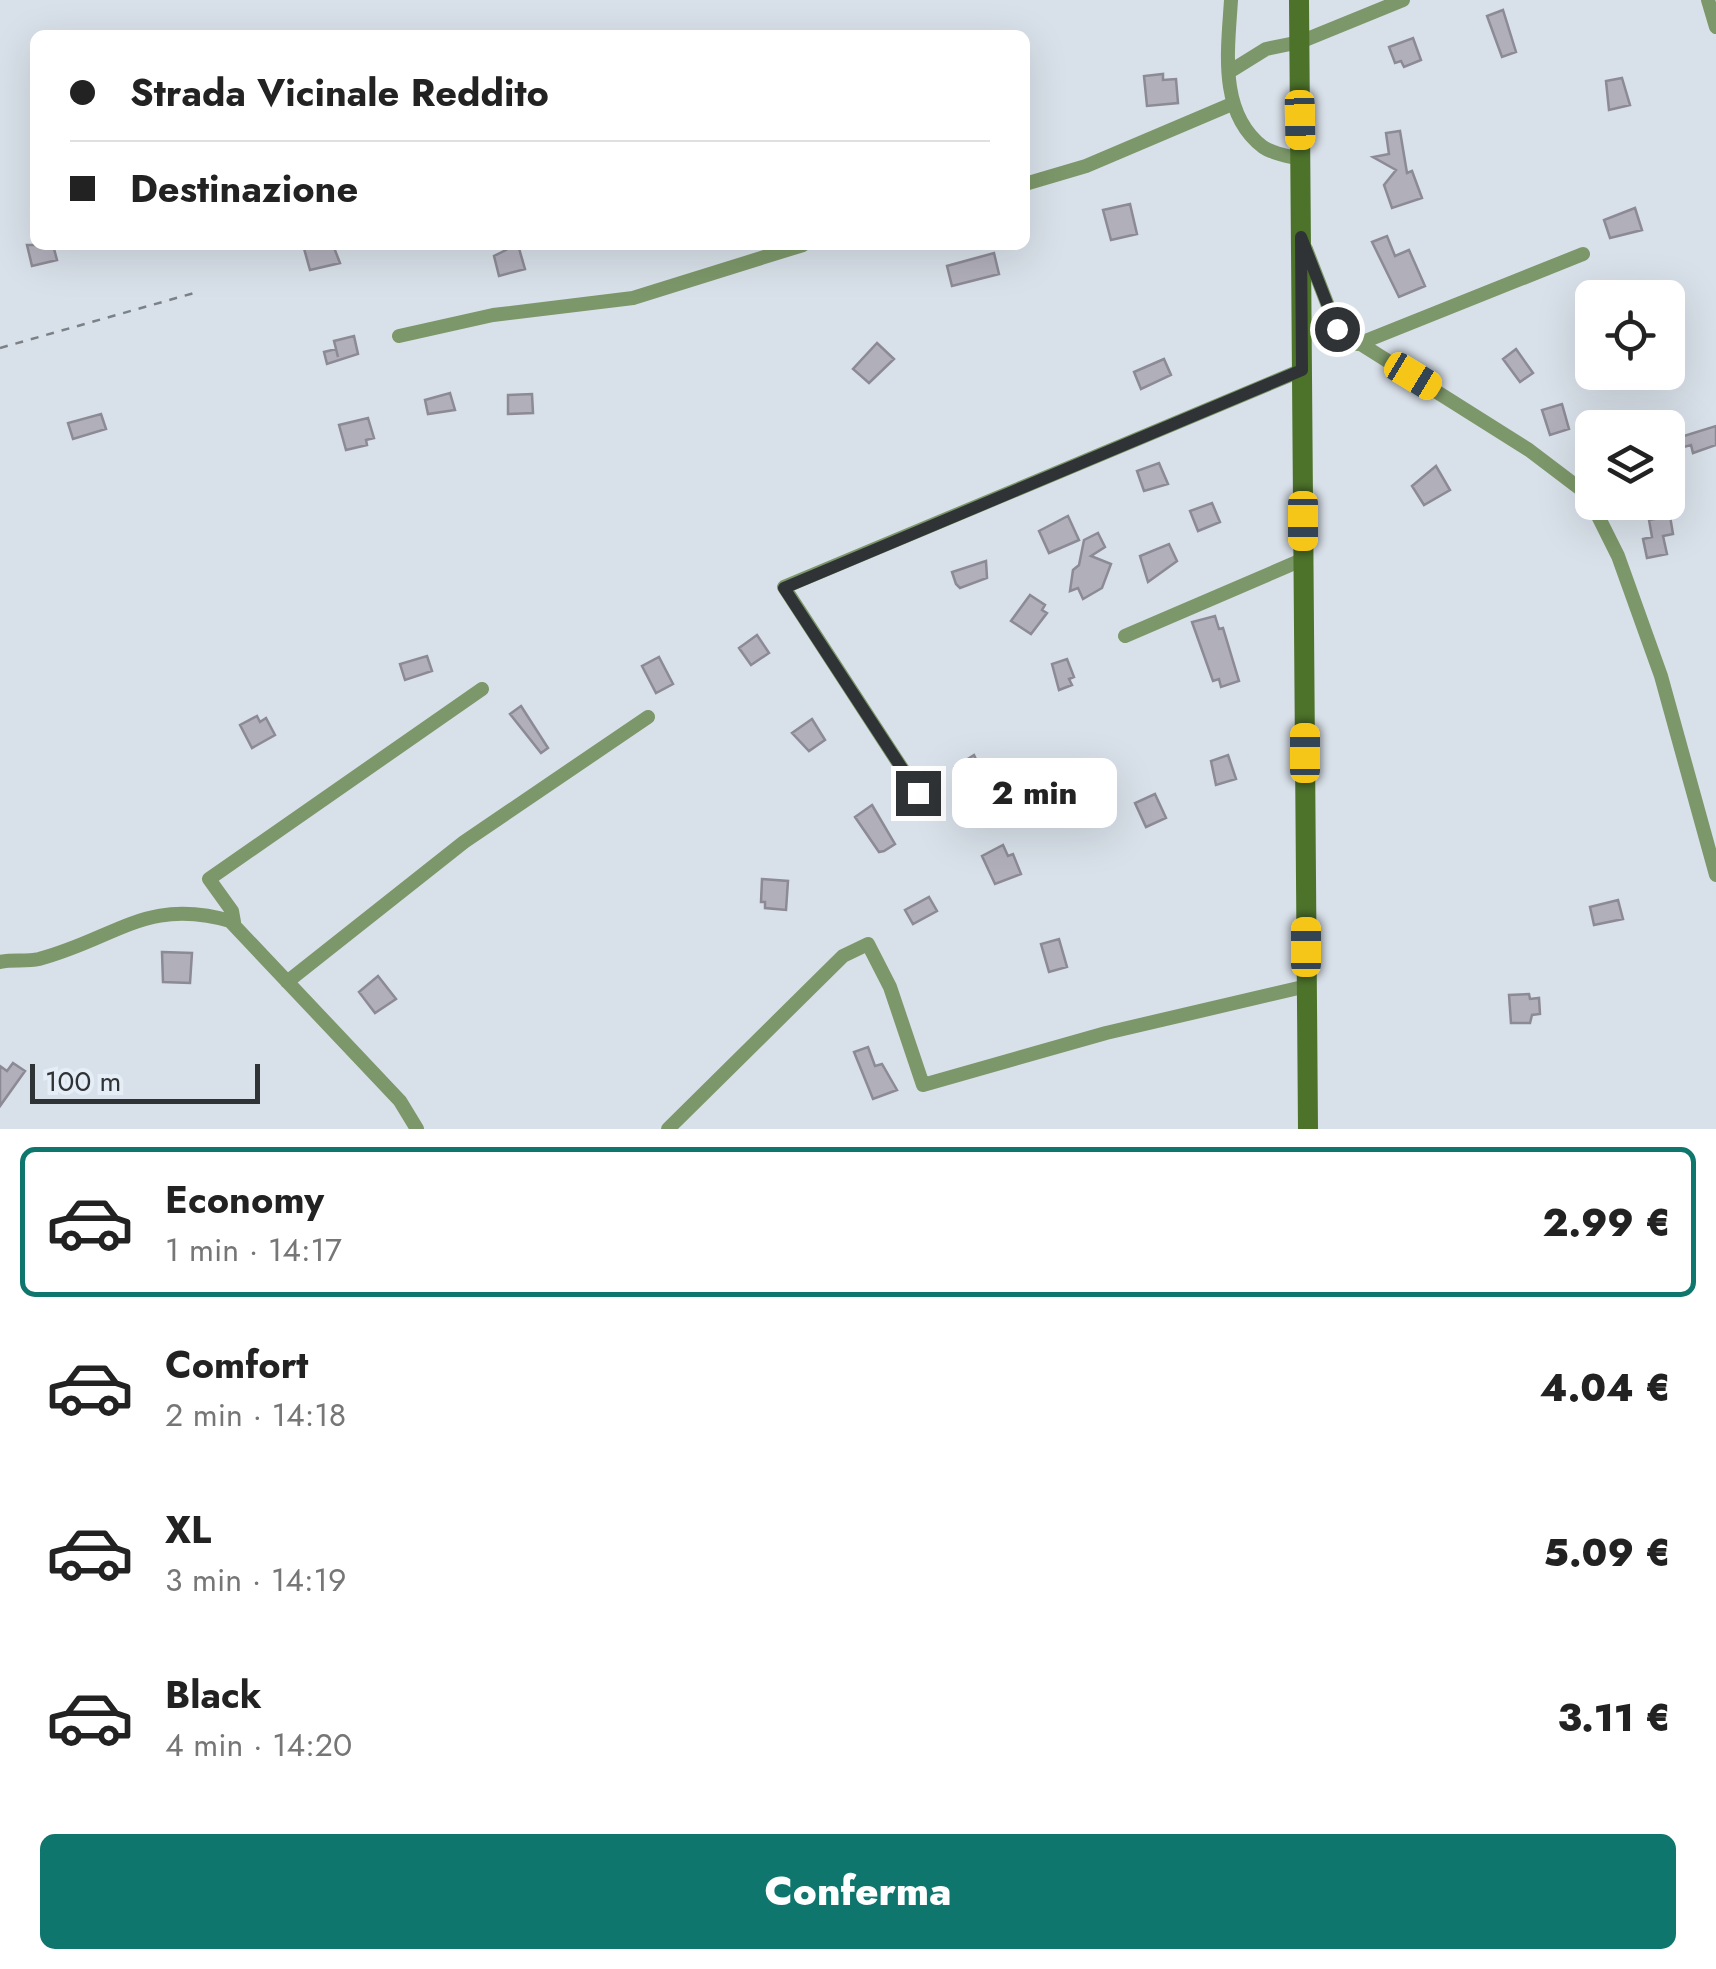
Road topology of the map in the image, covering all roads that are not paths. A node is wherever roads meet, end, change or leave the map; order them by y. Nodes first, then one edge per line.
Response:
1 (1231, 0) edge
2 (1300, 0) edge
3 (1402, 0) edge
4 (1708, 0) edge
5 (1716, 27) edge
6 (1300, 42) junction
7 (1229, 72) junction
8 (1232, 104) junction
9 (1301, 159) junction
10 (1030, 183) edge
11 (1301, 237) junction
12 (787, 250) edge
13 (1583, 254) dead end
14 (399, 336) dead end
15 (1358, 344) junction
16 (1302, 370) junction
17 (1304, 559) junction
18 (1125, 636) dead end
19 (482, 689) dead end
20 (648, 717) dead end
21 (918, 793) dead end
22 (1716, 875) edge
23 (229, 920) junction
24 (0, 962) edge
25 (287, 982) junction
26 (1307, 986) junction
27 (418, 1129) edge
28 (668, 1129) edge
29 (1308, 1129) edge

1 - 7 street
2 - 6 main road
3 - 6 street
4 - 5 street
6 - 7 street
6 - 9 main road
7 - 8 street
8 - 9 street
8 - 10 street
9 - 11 main road
11 - 15 street
11 - 16 main road
12 - 14 street
13 - 15 street
15 - 22 street
16 - 17 main road
16 - 21 street
17 - 18 street
17 - 26 main road
19 - 23 street
20 - 25 street
23 - 24 street
23 - 25 street
25 - 27 street
26 - 28 street
26 - 29 main road

